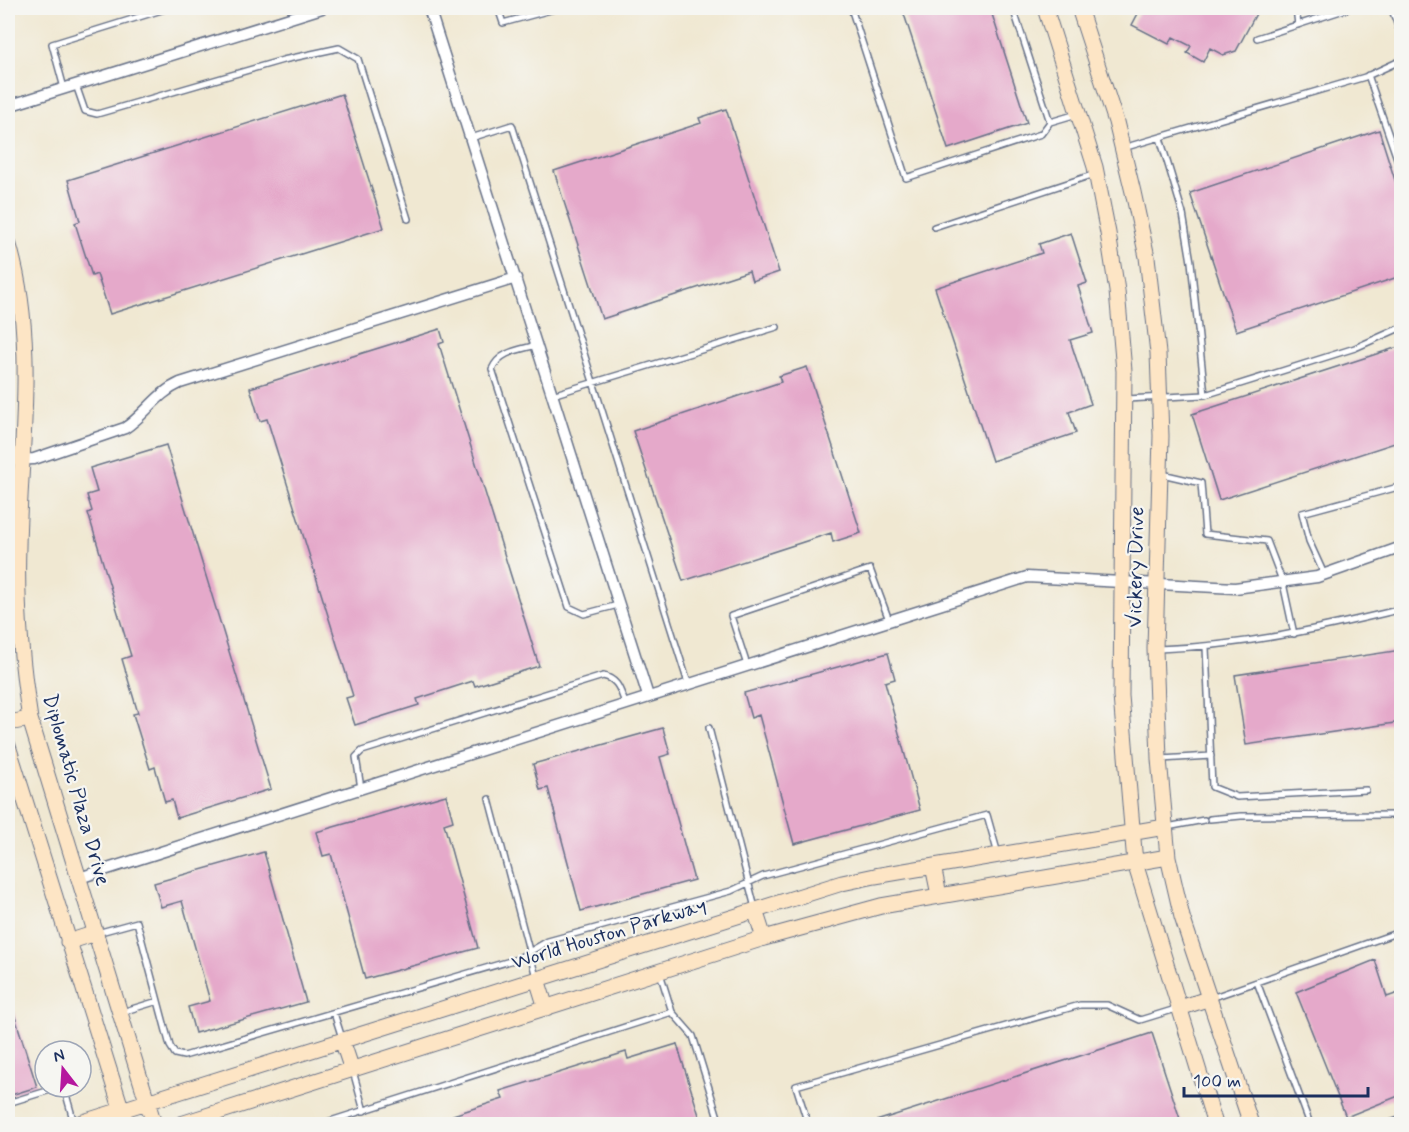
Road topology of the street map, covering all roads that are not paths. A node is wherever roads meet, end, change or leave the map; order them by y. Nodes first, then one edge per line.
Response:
1 (168, 8) edge
2 (322, 8) edge
3 (429, 8) edge
4 (498, 8) edge
5 (558, 8) edge
6 (851, 8) edge
7 (1013, 8) edge
8 (1045, 8) edge
9 (1079, 8) edge
10 (1296, 8) edge
11 (1350, 8) edge
12 (1394, 8) edge
13 (1298, 25) junction
14 (1401, 30) edge
15 (1257, 38) dead end
16 (1401, 60) edge
17 (1368, 75) junction
18 (76, 85) junction
19 (64, 88) junction
20 (8, 106) edge
21 (1078, 113) junction
22 (1050, 123) junction
23 (471, 138) junction
24 (1160, 138) junction
25 (1122, 148) junction
26 (1096, 173) junction
27 (1401, 173) edge
28 (408, 219) dead end
29 (934, 227) dead end
30 (8, 242) edge
31 (516, 278) junction
32 (777, 327) dead end
33 (1401, 327) edge
34 (537, 345) junction
35 (593, 382) junction
36 (552, 395) junction
37 (1205, 395) junction
38 (1159, 397) junction
39 (1124, 399) junction
40 (14, 460) edge
41 (1160, 473) junction
42 (1401, 486) edge
43 (1401, 547) edge
44 (1324, 574) junction
45 (1122, 582) junction
46 (1283, 583) junction
47 (1156, 584) junction
48 (619, 605) junction
49 (1401, 609) edge
50 (889, 620) junction
51 (1294, 634) junction
52 (1206, 647) junction
53 (1155, 649) junction
54 (747, 665) junction
55 (688, 683) junction
56 (648, 696) junction
57 (625, 703) junction
58 (30, 719) junction
59 (8, 723) edge
60 (709, 728) dead end
61 (8, 746) edge
62 (1211, 756) junction
63 (1159, 759) junction
64 (361, 788) junction
65 (1366, 790) dead end
66 (489, 799) dead end
67 (1401, 815) edge
68 (1165, 827) junction
69 (1132, 833) junction
70 (998, 855) junction
71 (1168, 857) junction
72 (1136, 863) junction
73 (933, 866) junction
74 (79, 879) junction
75 (747, 884) junction
76 (939, 895) junction
77 (755, 910) junction
78 (1401, 931) edge
79 (96, 933) junction
80 (764, 938) junction
81 (69, 942) junction
82 (530, 951) junction
83 (660, 971) junction
84 (537, 979) junction
85 (1257, 982) junction
86 (1210, 998) junction
87 (158, 1001) junction
88 (546, 1008) junction
89 (1180, 1008) junction
90 (120, 1012) junction
91 (672, 1012) junction
92 (334, 1013) junction
93 (342, 1040) junction
94 (352, 1070) junction
95 (33, 1096) edge
96 (66, 1099) edge
97 (147, 1101) junction
98 (8, 1103) edge
99 (364, 1111) junction
100 (123, 1117) edge
101 (1401, 1119) edge
102 (75, 1125) edge
103 (154, 1125) edge
104 (181, 1125) edge
105 (321, 1125) edge
106 (720, 1125) edge
107 (808, 1125) edge
108 (1215, 1125) edge
109 (1251, 1125) edge
110 (1310, 1125) edge
111 (1387, 1125) edge

1 - 19 lane
2 - 18 street
3 - 23 street
4 - 5 lane
6 - 22 lane
7 - 22 lane
8 - 21 street, Vickery Drive
9 - 25 street, Vickery Drive
10 - 13 lane
11 - 13 lane
12 - 14 street
13 - 15 lane
16 - 17 lane
17 - 24 lane
17 - 27 lane
18 - 19 street
18 - 28 lane
19 - 20 street
21 - 22 lane
21 - 26 street, Vickery Drive
23 - 31 street
23 - 35 lane
24 - 25 lane
24 - 37 lane
25 - 38 street, Vickery Drive
26 - 29 lane
26 - 39 street, Vickery Drive
30 - 40 street, Diplomatic Plaza Drive
31 - 34 street
31 - 40 street
32 - 35 lane
33 - 37 lane
34 - 36 street
34 - 48 lane
35 - 36 lane
35 - 55 lane
36 - 48 street
37 - 38 lane
38 - 39 lane
38 - 41 street, Vickery Drive
39 - 45 street, Vickery Drive
40 - 58 street, Diplomatic Plaza Drive
41 - 46 lane
41 - 47 street, Vickery Drive
42 - 44 lane
43 - 44 street
44 - 46 street
45 - 47 street
45 - 50 street
45 - 69 street, Vickery Drive
46 - 47 street
46 - 51 lane
47 - 53 street, Vickery Drive
48 - 56 street
49 - 51 lane
50 - 54 street
50 - 54 lane
51 - 52 lane
52 - 53 lane
52 - 62 lane
53 - 63 street, Vickery Drive
54 - 55 street
55 - 56 street
56 - 57 street
57 - 64 street
57 - 64 lane
58 - 59 street
58 - 74 street, Diplomatic Plaza Drive
60 - 75 lane
61 - 81 street
62 - 63 lane
62 - 65 lane
63 - 68 street, Vickery Drive
64 - 74 street
66 - 82 lane
67 - 68 lane
68 - 69 street, World Houston Parkway
68 - 71 street, Vickery Drive
69 - 70 street, World Houston Parkway
69 - 72 street, Vickery Drive
70 - 73 street, World Houston Parkway
70 - 75 lane
71 - 72 street
71 - 86 street, Vickery Drive
72 - 76 street
72 - 89 street, Vickery Drive
73 - 76 street
73 - 77 street, World Houston Parkway
74 - 79 street, Diplomatic Plaza Drive
75 - 77 lane
75 - 82 lane
76 - 80 street
77 - 80 street
77 - 84 street, World Houston Parkway
78 - 85 lane
79 - 81 street
79 - 87 lane
79 - 90 street, Diplomatic Plaza Drive
80 - 83 street
81 - 100 street
82 - 84 lane
82 - 92 lane
83 - 88 street
83 - 91 lane
84 - 88 street
84 - 93 street, World Houston Parkway
85 - 86 lane
85 - 110 lane
86 - 89 street
86 - 109 street, Vickery Drive
87 - 90 lane
87 - 92 lane
88 - 94 street
89 - 107 lane
89 - 108 street, Vickery Drive
90 - 97 street, Diplomatic Plaza Drive
91 - 99 lane
91 - 106 lane
92 - 93 lane
93 - 94 street
93 - 97 street, World Houston Parkway
94 - 99 lane
94 - 104 street
95 - 98 lane
96 - 102 lane
97 - 100 street, World Houston Parkway
97 - 103 street, Diplomatic Plaza Drive
99 - 105 lane
100 - 102 street, World Houston Parkway
101 - 111 lane

